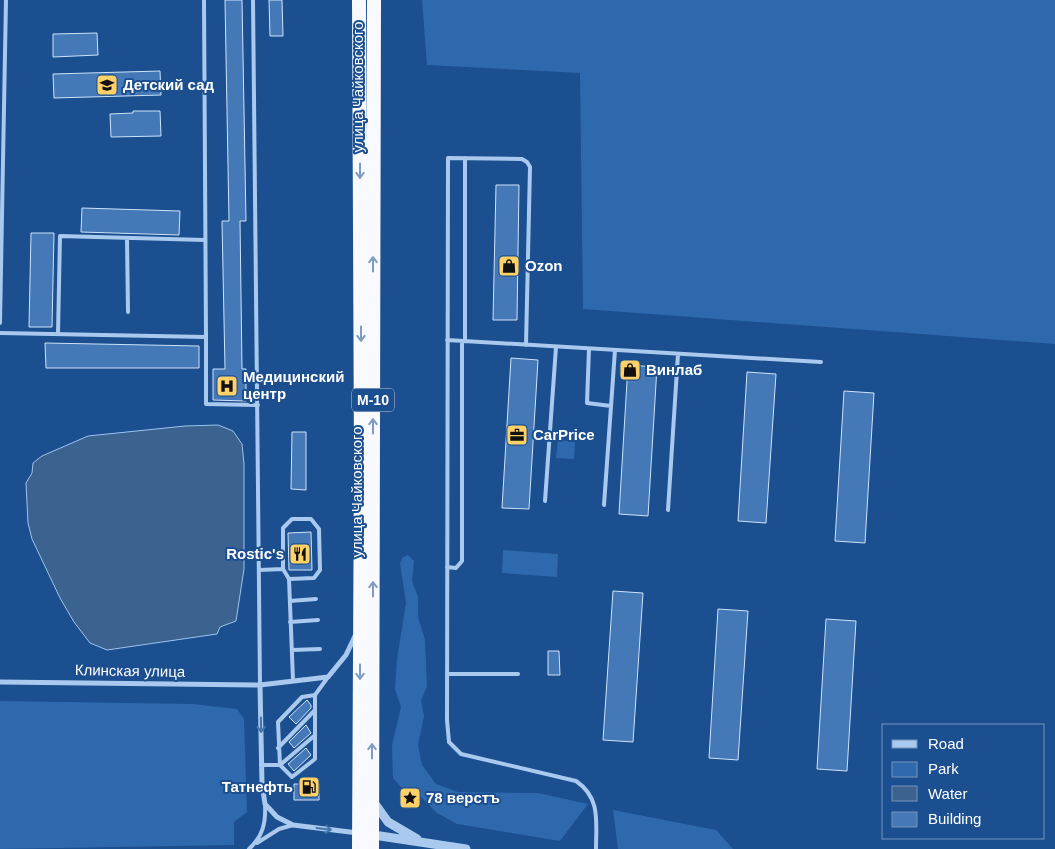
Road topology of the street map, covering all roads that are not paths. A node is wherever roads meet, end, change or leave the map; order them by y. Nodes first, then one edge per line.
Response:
1 (6, 0) edge
2 (204, 0) edge
3 (253, 0) edge
4 (359, 0) edge
5 (374, 0) edge
6 (3, 126) junction
7 (0, 132) edge
8 (465, 158) junction
9 (127, 238) junction
10 (205, 240) junction
11 (128, 312) dead end
12 (0, 323) edge
13 (0, 333) edge
14 (58, 334) junction
15 (206, 337) junction
16 (447, 340) junction
17 (463, 341) junction
18 (526, 345) junction
19 (556, 347) junction
20 (589, 349) junction
21 (615, 350) junction
22 (678, 354) junction
23 (821, 362) dead end
24 (258, 405) junction
25 (611, 406) junction
26 (545, 501) dead end
27 (604, 505) dead end
28 (668, 510) dead end
29 (447, 568) junction
30 (283, 569) junction
31 (259, 570) junction
32 (289, 579) junction
33 (316, 600) dead end
34 (290, 601) junction
35 (318, 620) dead end
36 (290, 622) junction
37 (360, 623) junction
38 (320, 648) dead end
39 (292, 650) junction
40 (447, 674) junction
41 (518, 674) dead end
42 (328, 677) junction
43 (293, 680) junction
44 (0, 682) edge
45 (260, 685) junction
46 (315, 695) junction
47 (315, 710) junction
48 (314, 736) junction
49 (278, 748) junction
50 (261, 765) junction
51 (280, 765) junction
52 (372, 800) junction
53 (266, 804) junction
54 (293, 825) junction
55 (365, 834) junction
56 (424, 842) junction
57 (250, 848) edge
58 (359, 849) edge
59 (372, 849) edge
60 (414, 849) edge
61 (466, 849) edge
62 (596, 849) edge

1 - 6 lane
2 - 10 lane
3 - 24 lane
4 -> 37 highway, улица Чайковского / М-10
52 -> 5 highway, улица Чайковского / М-10
6 - 7 lane
6 - 12 lane
8 - 16 lane
8 - 17 lane
8 - 18 lane
9 - 10 lane
9 - 11 lane
9 - 14 lane
10 - 15 lane
13 - 14 lane
14 - 15 lane
15 - 24 lane
16 - 17 lane
16 - 29 lane
17 - 18 lane
17 - 29 lane
18 - 19 lane
19 - 20 lane
19 - 26 lane
20 - 21 lane
20 - 25 lane
21 - 22 lane
21 - 25 lane
22 - 23 lane
22 - 28 lane
24 - 31 lane
25 - 27 lane
29 - 40 lane
30 - 31 lane
30 - 32 lane
30 - 32 lane
31 - 45 lane
32 - 34 lane
33 - 34 lane
34 - 36 lane
35 - 36 lane
36 - 39 lane
37 - 42 street
37 -> 55 highway, улица Чайковского / М-10
38 - 39 lane
39 - 43 lane
40 - 41 lane
40 - 62 lane
42 - 43 street, Клинская улица
42 - 46 lane
43 - 45 street, Клинская улица
44 - 45 street, Клинская улица
45 -> 50 street
46 - 47 lane
46 - 49 lane
47 - 48 lane
47 - 49 lane
48 - 51 lane
48 - 51 lane
49 - 51 lane
50 - 51 lane
50 - 53 street
52 - 55 highway, улица Чайковского / М-10
52 - 56 street
53 - 54 street
53 - 57 lane
54 -> 55 street
54 - 57 lane
55 - 56 street
55 - 58 highway, М-10
55 - 59 highway, М-10
56 - 60 street
56 - 61 street

